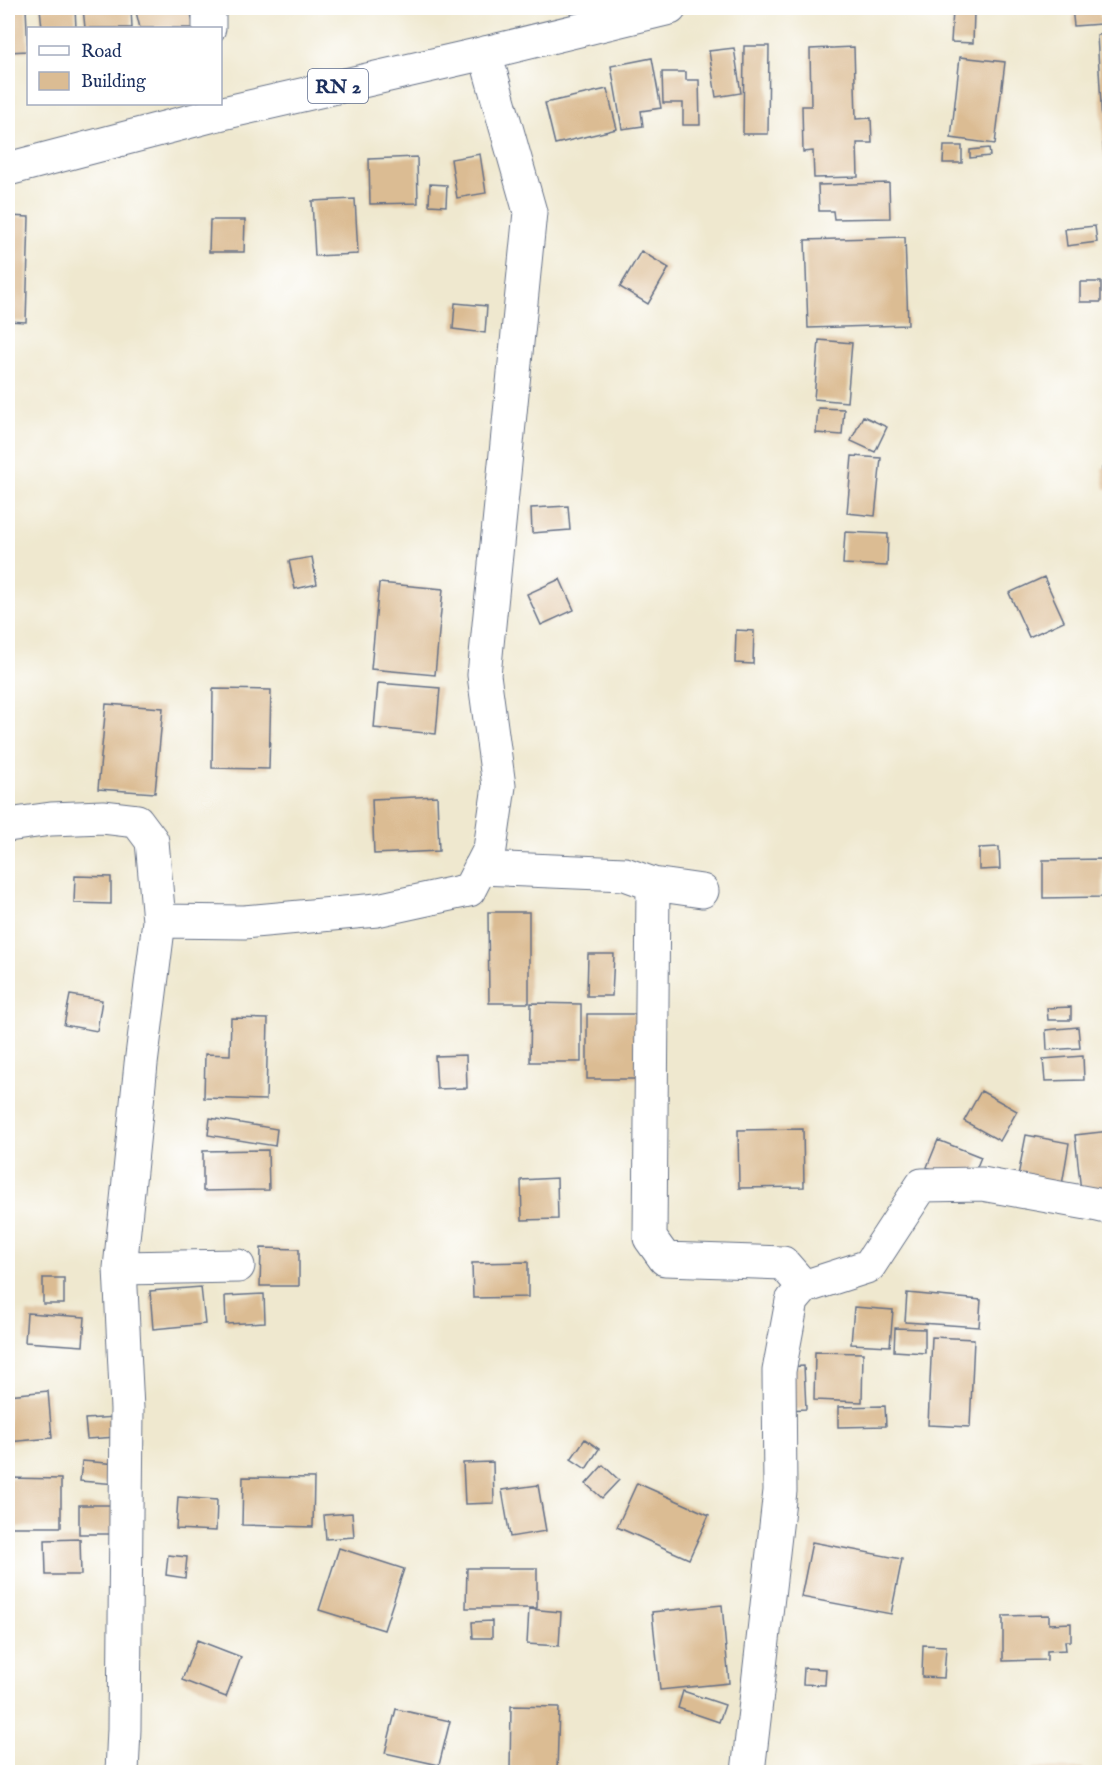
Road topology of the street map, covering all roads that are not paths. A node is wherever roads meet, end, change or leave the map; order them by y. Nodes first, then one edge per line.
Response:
1 (208, 8) edge
2 (670, 8) edge
3 (209, 27) edge
4 (485, 53) junction
5 (210, 110) edge
6 (8, 169) edge
7 (8, 825) edge
8 (480, 868) junction
9 (653, 884) junction
10 (702, 891) dead end
11 (159, 921) junction
12 (1110, 1208) edge
13 (238, 1266) dead end
14 (120, 1268) junction
15 (804, 1287) junction
16 (122, 1773) edge
17 (748, 1773) edge

1 - 3 street
2 - 4 street, RN 2
4 - 5 street, RN 2
4 - 8 street
5 - 6 street, RN 2
7 - 11 street
8 - 9 street
8 - 11 street
9 - 10 street
9 - 15 street
11 - 14 street
12 - 15 street
13 - 14 street
14 - 16 street
15 - 17 street

